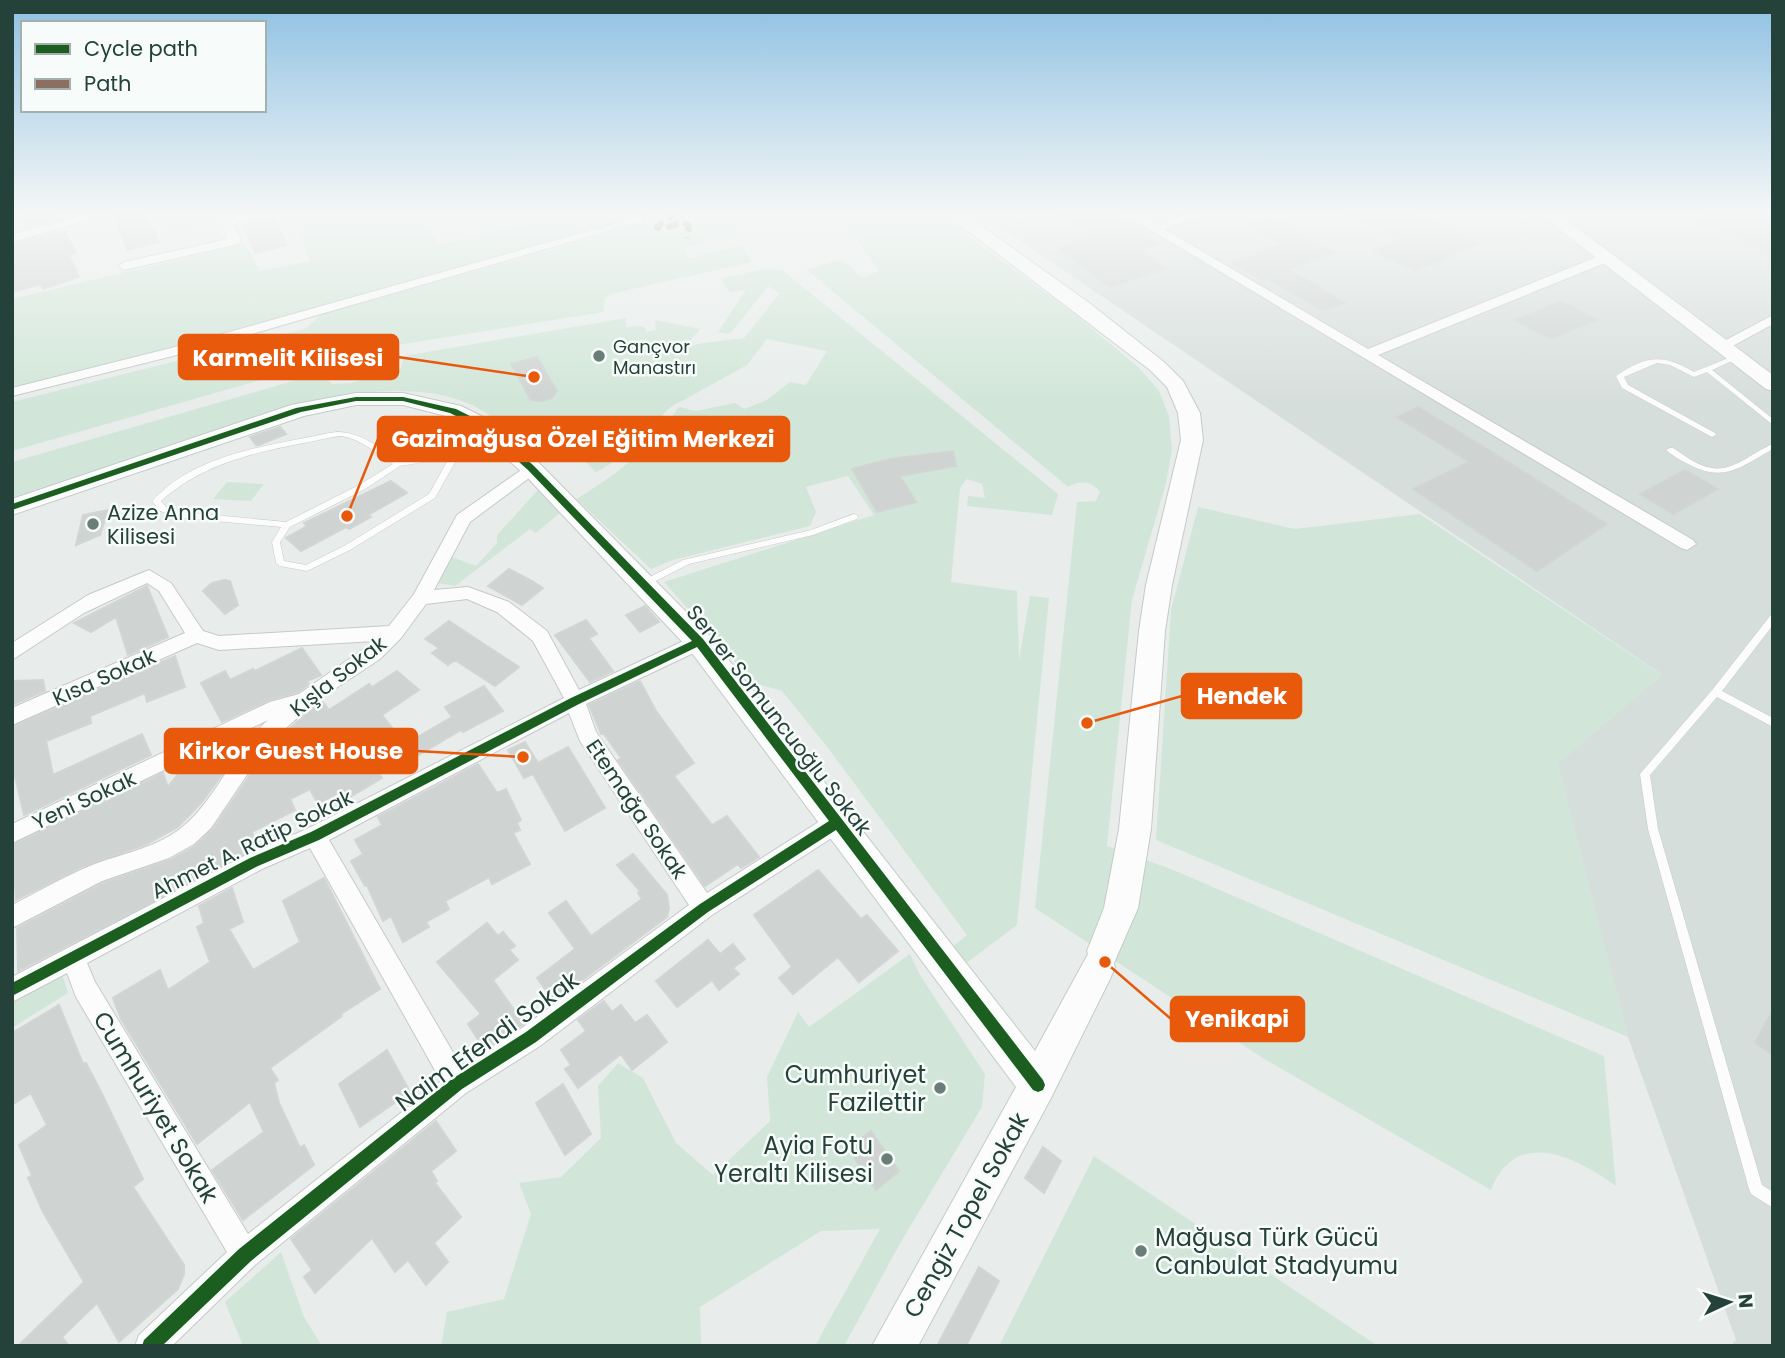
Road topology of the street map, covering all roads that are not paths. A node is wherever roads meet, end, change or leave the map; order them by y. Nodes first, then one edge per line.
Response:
1 (444, 275) edge
2 (1039, 275) edge
3 (1234, 275) edge
4 (1563, 275) edge
5 (1629, 275) edge
6 (1773, 319) edge
7 (1729, 352) junction
8 (1368, 354) junction
9 (1707, 369) junction
10 (1773, 385) edge
11 (12, 392) edge
12 (1773, 422) edge
13 (1712, 435) dead end
14 (503, 440) junction
15 (1773, 446) edge
16 (1670, 450) dead end
17 (455, 455) junction
18 (398, 464) junction
19 (531, 468) junction
20 (12, 506) edge
21 (854, 517) dead end
22 (287, 525) junction
23 (1688, 544) dead end
24 (643, 584) junction
25 (422, 598) junction
26 (1773, 618) edge
27 (394, 633) junction
28 (196, 636) junction
29 (699, 642) junction
30 (12, 653) edge
31 (1716, 692) junction
32 (308, 698) junction
33 (575, 701) junction
34 (12, 717) edge
35 (1773, 723) edge
36 (836, 823) junction
37 (12, 834) edge
38 (316, 836) junction
39 (704, 908) junction
40 (12, 917) edge
41 (73, 957) junction
42 (12, 990) edge
43 (457, 1084) junction
44 (1038, 1085) junction
45 (1773, 1201) edge
46 (245, 1255) junction
47 (150, 1346) edge
48 (894, 1346) edge

1 - 11 street
2 - 44 street, Cengiz Topel Sokak
3 - 8 street
4 - 8 street
5 - 7 street
6 - 7 street
7 - 9 lane
7 - 10 street
8 - 23 street
9 - 12 lane
9 - 13 lane
14 - 17 lane
14 - 19 street, Server Somuncuoğlu Sokak
14 - 20 street, Server Somuncuoğlu Sokak
15 - 16 lane
17 - 18 lane
17 - 22 lane
18 - 22 lane
18 - 22 lane
19 - 24 street, Server Somuncuoğlu Sokak
19 - 25 street, Kışla Sokak
21 - 24 lane
24 - 29 street, Server Somuncuoğlu Sokak
25 - 27 street, Kışla Sokak
25 - 33 street, Etemağa Sokak
26 - 31 lane
27 - 28 street
27 - 32 street, Kışla Sokak
28 - 30 street
28 - 34 street, Kısa Sokak
29 - 33 street, Ahmet A. Ratip Sokak
29 - 36 street, Server Somuncuoğlu Sokak
31 - 35 lane
31 - 45 lane
32 - 37 street, Yeni Sokak
32 - 40 street, Kışla Sokak
33 - 38 street, Ahmet A. Ratip Sokak
33 - 39 street, Etemağa Sokak
36 - 39 street, Naim Efendi Sokak
36 - 44 street, Server Somuncuoğlu Sokak
38 - 41 street, Ahmet A. Ratip Sokak
38 - 43 street
39 - 43 street, Naim Efendi Sokak
41 - 42 street, Ahmet A. Ratip Sokak
41 - 46 street, Cumhuriyet Sokak
43 - 46 street, Naim Efendi Sokak
44 - 48 street, Cengiz Topel Sokak
46 - 47 street, Naim Efendi Sokak

